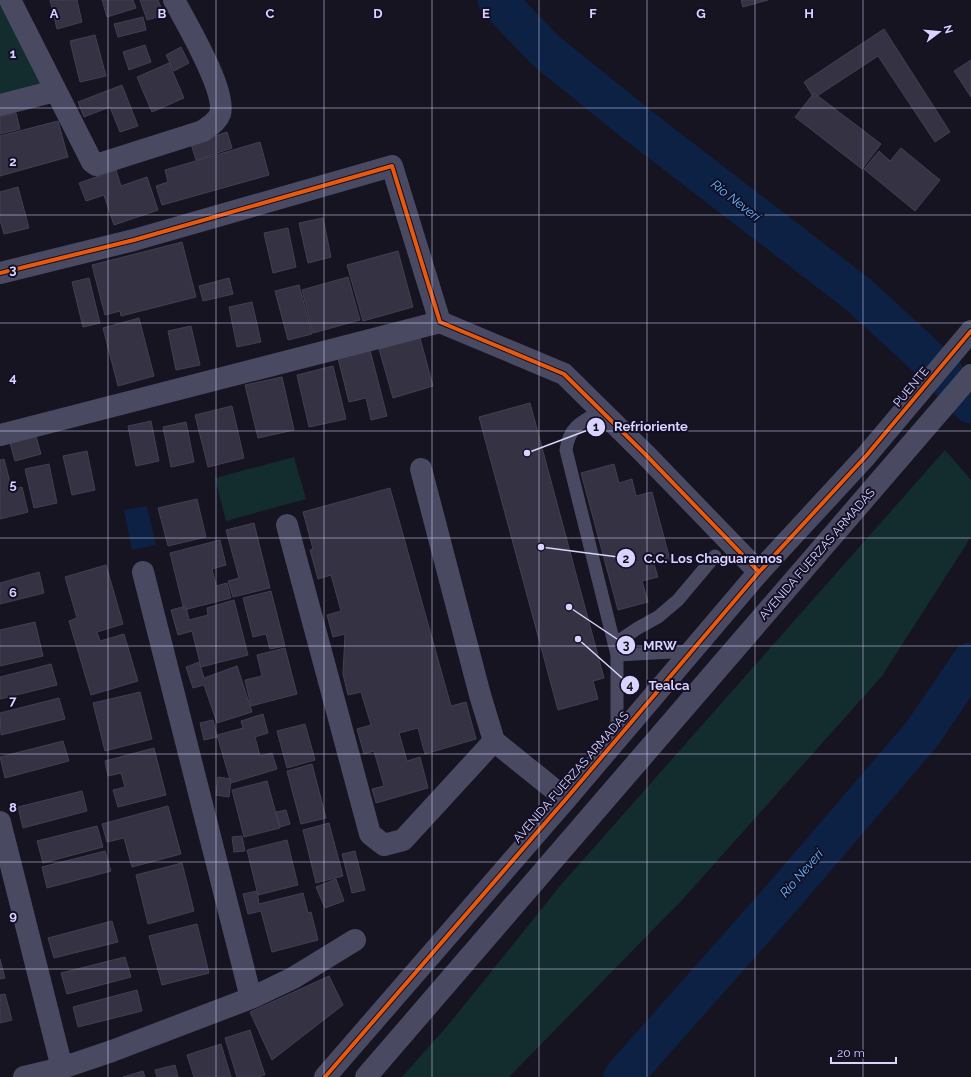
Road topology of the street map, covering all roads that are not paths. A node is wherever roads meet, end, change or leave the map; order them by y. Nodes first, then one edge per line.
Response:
1 (10, 0) edge
2 (174, 0) edge
3 (55, 91) junction
4 (0, 105) edge
5 (0, 273) edge
6 (440, 322) junction
7 (971, 331) edge
8 (971, 375) edge
9 (601, 410) junction
10 (0, 434) edge
11 (866, 456) joint
12 (421, 469) dead end
13 (287, 525) dead end
14 (715, 556) dead end
15 (143, 572) dead end
16 (759, 572) junction
17 (616, 649) junction
18 (691, 651) junction
19 (617, 738) junction
20 (494, 741) junction
21 (566, 798) junction
22 (0, 822) edge
23 (354, 940) dead end
24 (251, 998) junction
25 (62, 1068) junction
26 (24, 1077) edge
27 (325, 1077) edge
28 (366, 1077) edge

1 - 3 street
2 - 3 street
3 - 4 street
5 - 6 street
6 - 9 street
6 - 10 street
7 - 11 street, PUENTE
8 - 28 street, AVENIDA FUERZAS ARMADAS
9 - 16 street
9 - 17 lane
11 - 16 street, AVENIDA FUERZAS ARMADAS
12 - 20 street
13 - 20 street
14 - 17 lane
15 - 24 street
16 - 18 street, AVENIDA FUERZAS ARMADAS
17 - 18 lane
17 - 19 lane
18 - 19 street, AVENIDA FUERZAS ARMADAS
19 - 21 street, AVENIDA FUERZAS ARMADAS
20 - 21 street
21 - 27 street, AVENIDA FUERZAS ARMADAS
22 - 25 street
23 - 24 street
24 - 25 street
25 - 26 street

